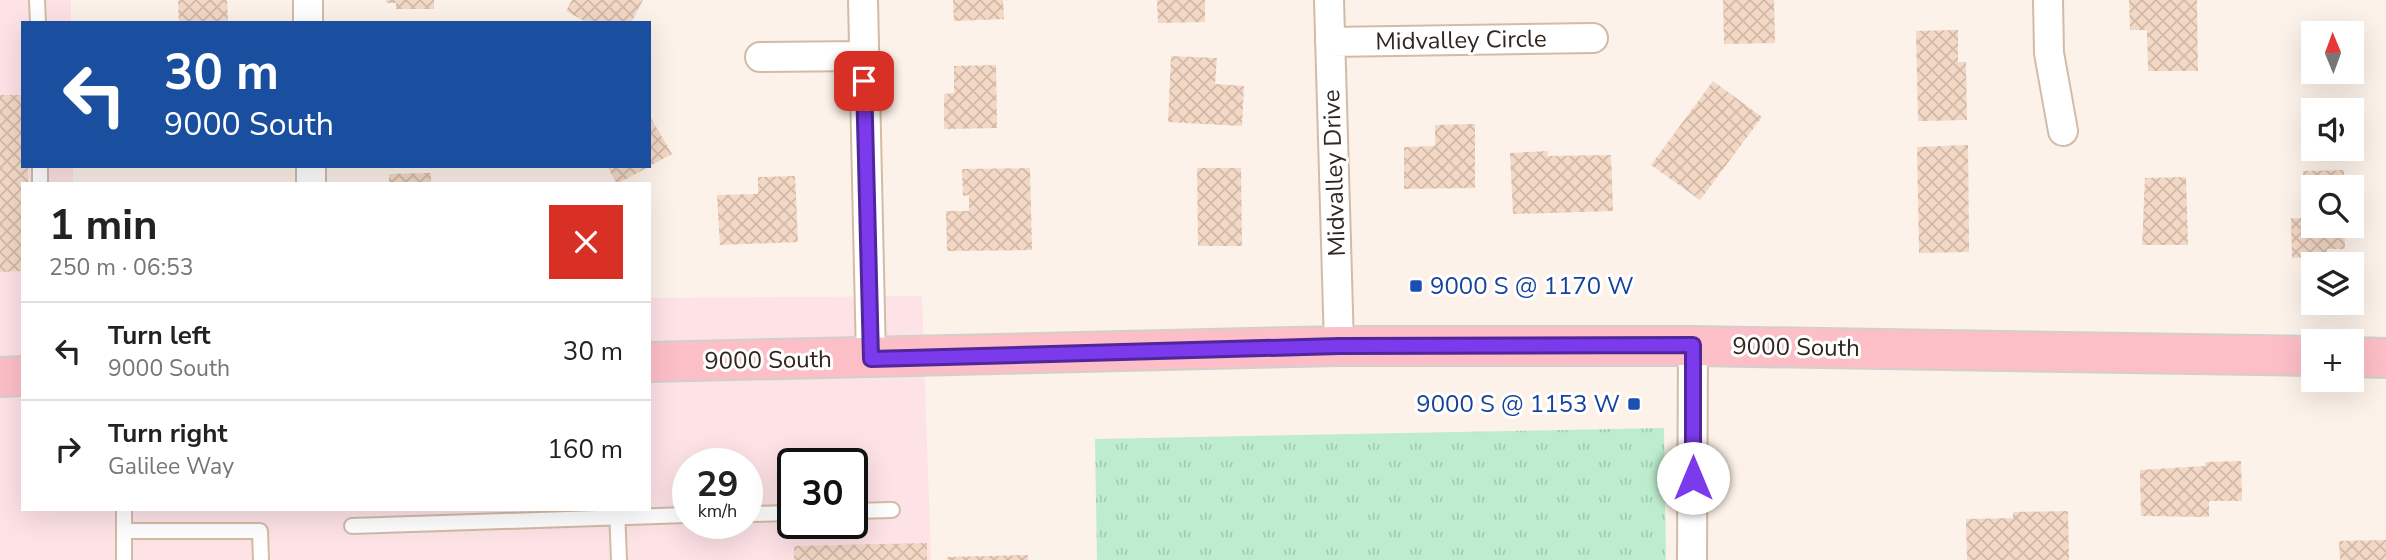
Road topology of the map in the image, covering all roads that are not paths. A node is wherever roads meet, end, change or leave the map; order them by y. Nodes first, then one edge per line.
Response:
1 (37, 0) edge
2 (307, 0) edge
3 (863, 0) edge
4 (1329, 0) edge
5 (2048, 0) edge
6 (38, 21) edge
7 (308, 21) edge
8 (1593, 38) dead end
9 (1330, 42) junction
10 (864, 56) junction
11 (760, 57) dead end
12 (2063, 131) dead end
13 (1693, 345) junction
14 (1339, 346) junction
15 (2301, 356) edge
16 (2364, 357) edge
17 (2386, 358) edge
18 (871, 359) junction
19 (651, 362) edge
20 (21, 376) edge
21 (0, 377) edge
22 (892, 510) dead end
23 (124, 511) edge
24 (868, 511) edge
25 (617, 513) edge
26 (672, 515) edge
27 (352, 526) dead end
28 (124, 531) junction
29 (124, 560) edge
30 (261, 560) edge
31 (619, 560) edge
32 (1692, 560) edge

1 - 6 lane
2 - 7 street
3 - 10 street
4 - 9 street, Midvalley Drive
5 - 12 street
8 - 9 street, Midvalley Circle
9 - 14 street, Midvalley Drive
10 - 11 street
10 - 18 street
13 - 14 main road, 9000 South
13 - 15 main road, 9000 South
13 - 32 street
14 - 18 main road, 9000 South
16 - 17 main road
18 - 19 main road, 9000 South
20 - 21 main road
22 - 24 lane
23 - 28 lane
25 - 26 lane
25 - 27 lane
25 - 31 lane
28 - 29 lane
28 - 30 lane

